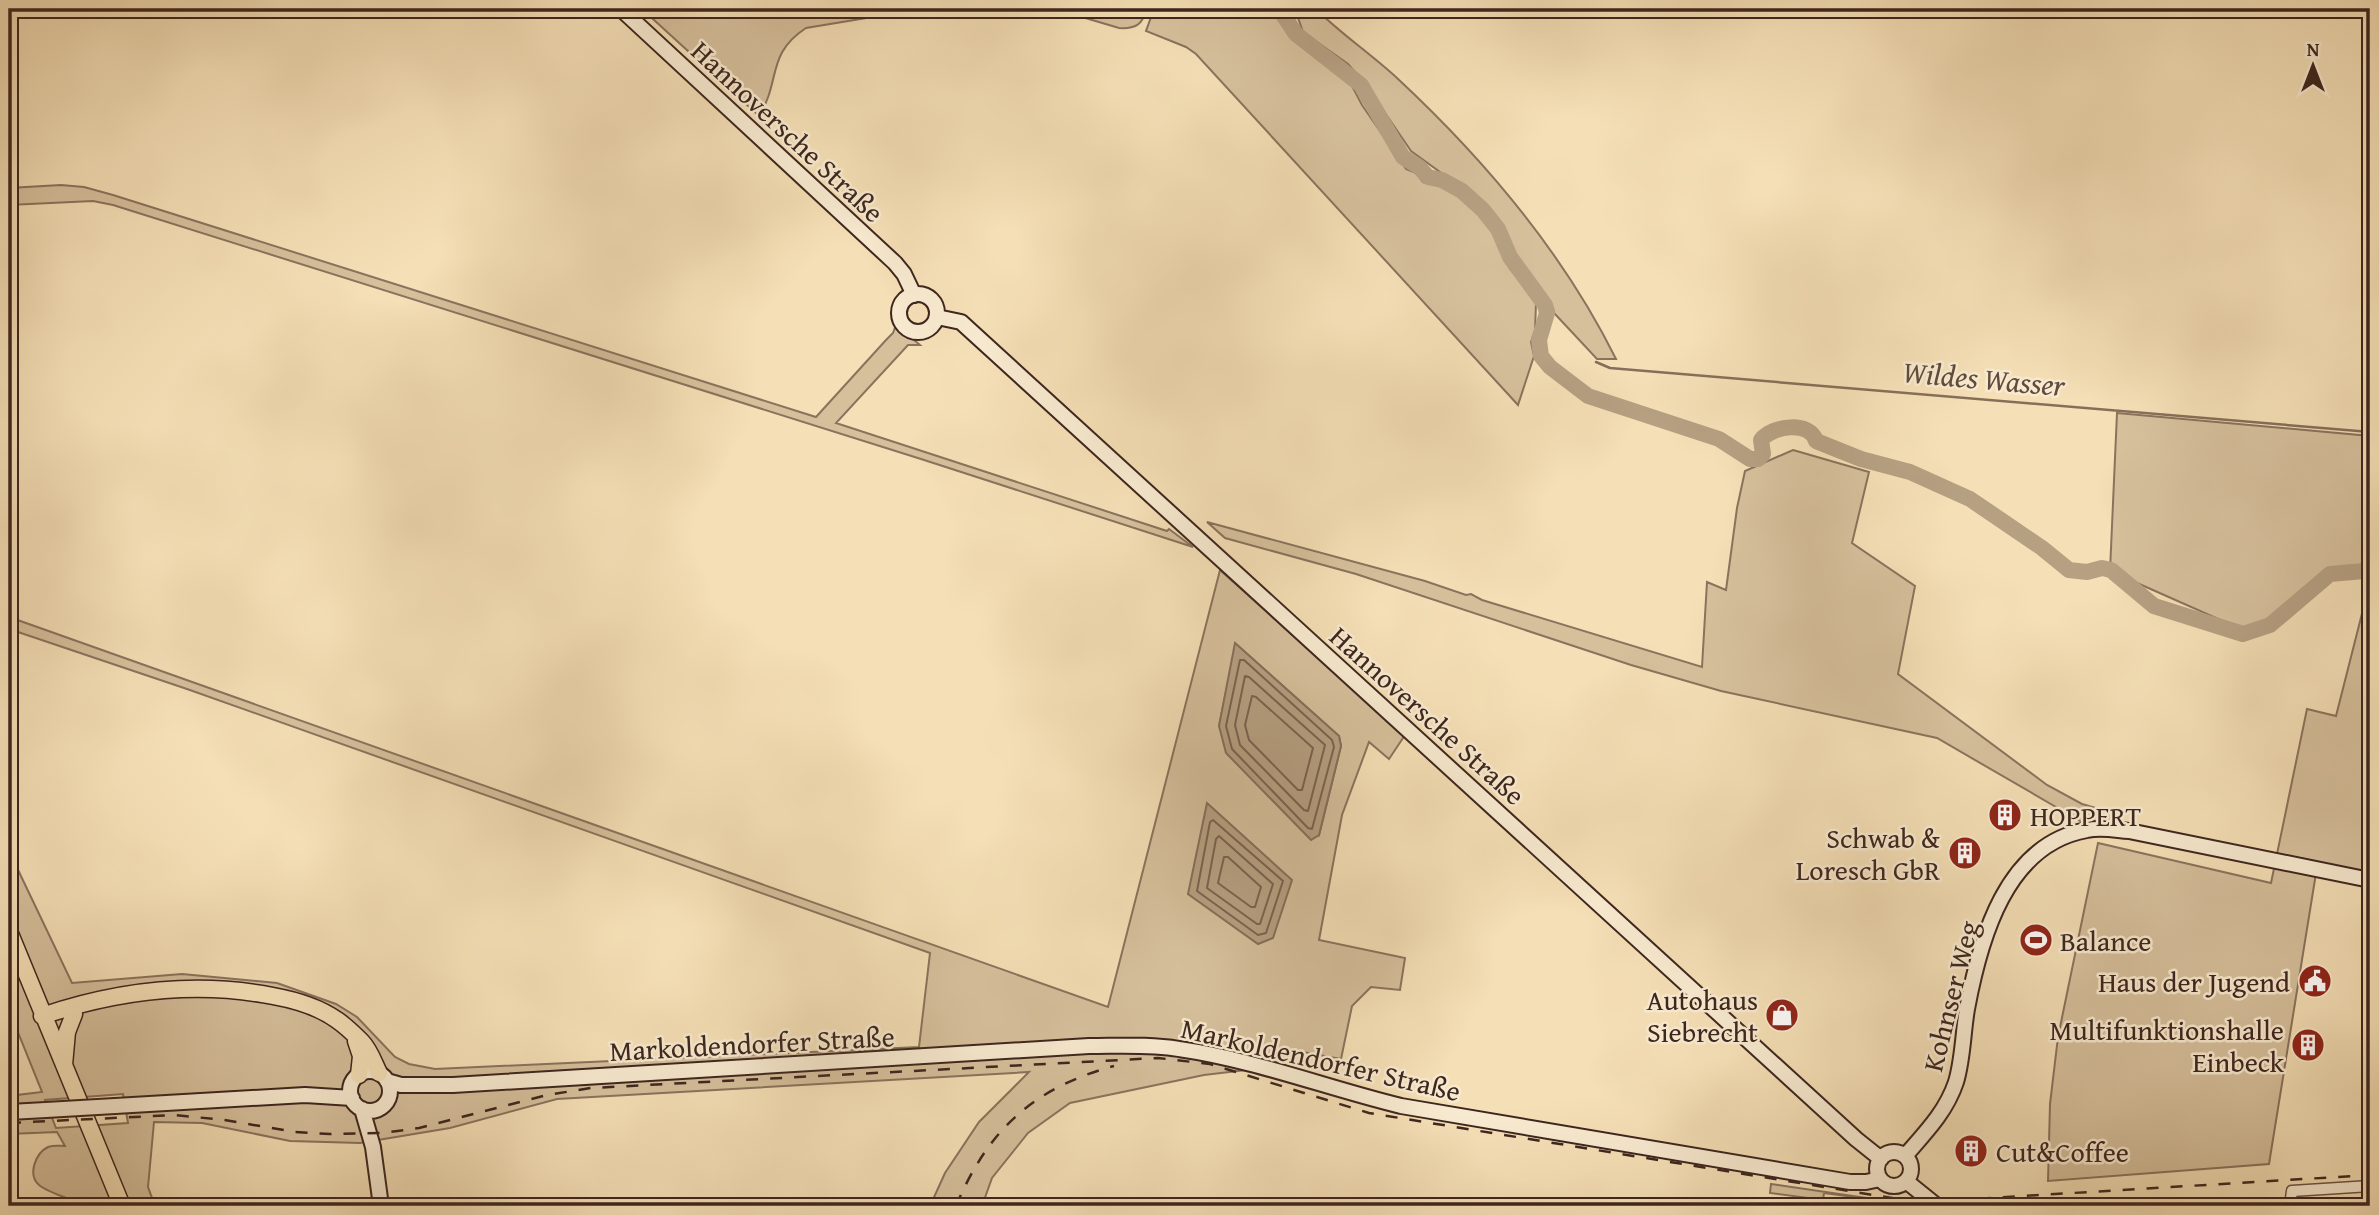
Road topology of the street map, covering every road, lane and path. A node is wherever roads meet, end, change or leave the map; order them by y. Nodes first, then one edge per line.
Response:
1 (621, 9) edge
2 (914, 295) junction
3 (937, 317) junction
4 (2370, 880) edge
5 (9, 931) edge
6 (97, 1002) junction
7 (74, 1014) junction
8 (42, 1016) junction
9 (354, 1035) junction
10 (64, 1068) junction
11 (384, 1089) junction
12 (356, 1092) junction
13 (9, 1112) edge
14 (373, 1147) junction
15 (1905, 1156) junction
16 (1881, 1159) junction
17 (1880, 1179) junction
18 (1906, 1181) junction
19 (2370, 1186) edge
20 (122, 1206) edge
21 (381, 1206) edge
22 (1937, 1206) edge
23 (2290, 1206) edge

1 - 2 main road, Hannoversche Straße
2 - 3 main road, Hannoversche Straße
2 - 3 main road
3 - 16 main road, Hannoversche Straße
4 - 15 main road, Kohnser Weg
5 - 8 main road
6 - 7 main road
6 - 8 main road
6 - 9 main road
7 - 8 main road
7 - 10 main road
8 - 10 main road
9 - 11 main road
9 - 12 main road
10 - 20 main road
11 - 12 main road
11 - 12 main road
11 - 14 main road
11 - 17 main road, Markoldendorfer Straße
12 - 13 main road, bridge
12 - 14 main road
14 - 21 main road
15 - 16 main road
15 - 18 main road
16 - 17 main road
17 - 18 main road
18 - 22 main road
19 - 23 street

